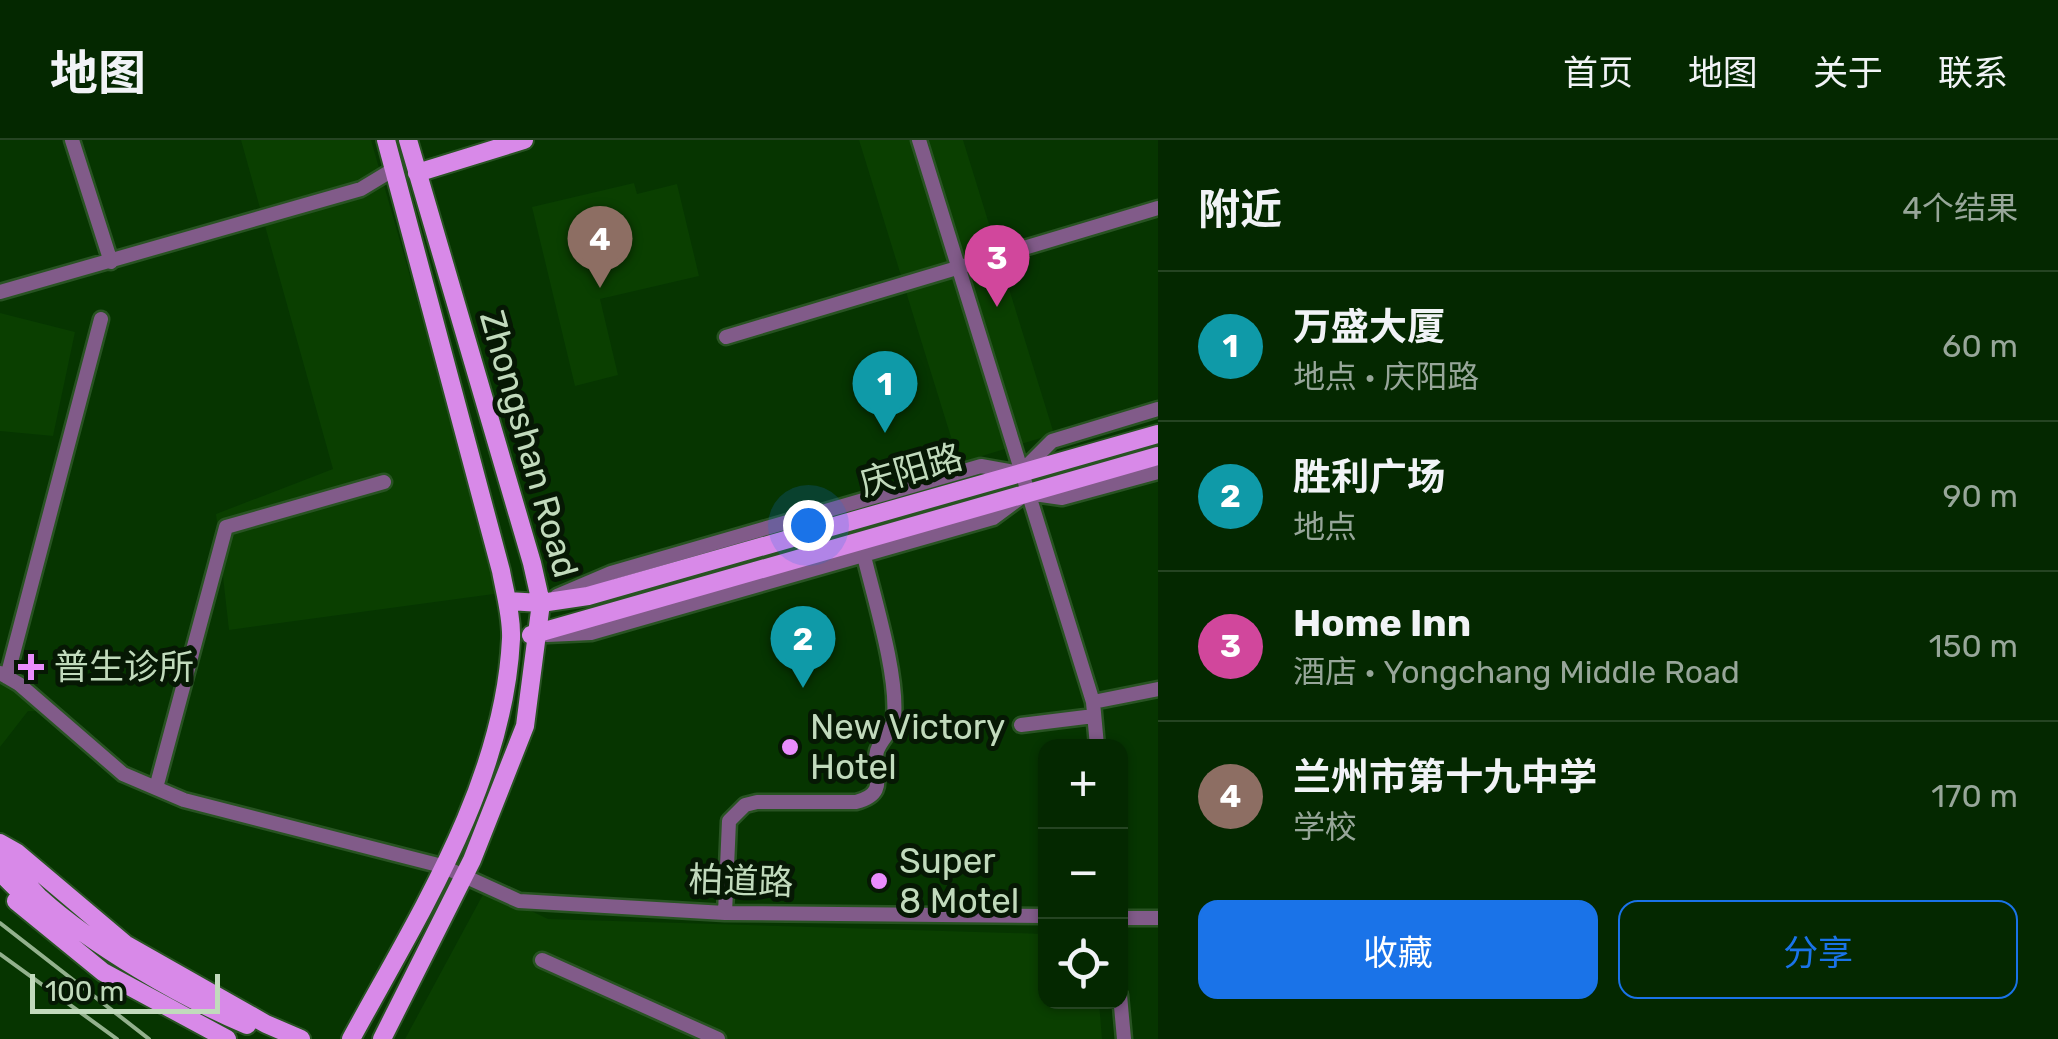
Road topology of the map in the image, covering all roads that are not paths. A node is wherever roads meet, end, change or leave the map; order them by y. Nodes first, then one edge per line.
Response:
1 (72, 140) edge
2 (386, 140) edge
3 (408, 140) edge
4 (483, 140) edge
5 (524, 140) edge
6 (919, 140) edge
7 (416, 168) junction
8 (394, 169) junction
9 (1158, 208) edge
10 (111, 262) junction
11 (959, 266) junction
12 (0, 292) edge
13 (102, 319) dead end
14 (726, 336) dead end
15 (1158, 410) edge
16 (1158, 434) edge
17 (1158, 456) edge
18 (1158, 472) edge
19 (1021, 473) junction
20 (384, 482) dead end
21 (1026, 493) junction
22 (864, 556) junction
23 (507, 600) junction
24 (541, 603) junction
25 (538, 635) junction
26 (511, 636) junction
27 (4, 675) edge
28 (1158, 689) edge
29 (1093, 709) junction
30 (1021, 725) dead end
31 (1096, 739) edge
32 (156, 788) junction
33 (0, 846) edge
34 (442, 866) junction
35 (0, 872) edge
36 (462, 876) junction
37 (0, 888) edge
38 (36, 900) junction
39 (725, 913) junction
40 (1038, 916) edge
41 (1128, 918) edge
42 (1158, 918) edge
43 (542, 960) dead end
44 (1121, 1009) edge
45 (227, 1039) edge
46 (254, 1039) edge
47 (280, 1039) edge
48 (301, 1039) edge
49 (351, 1039) edge
50 (382, 1039) edge
51 (718, 1039) edge
52 (1124, 1039) edge

1 - 10 street
2 - 8 main road, Zhongshan Road
3 - 7 main road, Zhongshan Road
4 - 7 main road
5 - 7 main road
6 - 11 street
7 - 24 main road, Zhongshan Road
8 - 10 street
8 - 23 main road, Zhongshan Road
9 - 11 street
10 - 12 street
11 - 14 street
11 - 19 street
13 - 27 street
15 - 19 street
16 - 19 main road, 庆阳路
17 - 21 main road, 庆阳路
18 - 21 street
19 - 21 street
19 - 24 main road, 庆阳路
20 - 32 street
21 - 22 street
21 - 25 main road, 庆阳路
21 - 29 street
22 - 25 street
22 - 39 street
23 - 24 main road, 庆阳路
23 - 26 main road, Zhongshan Road
24 - 25 main road, Zhongshan Road
25 - 26 main road, 庆阳路
25 - 36 main road, Zhongshan Road
26 - 34 main road, Zhongshan Road
27 - 32 street, 柏道路
28 - 29 street
29 - 30 street
29 - 31 street
32 - 34 street, 柏道路
33 - 38 main road
33 - 48 main road
34 - 36 street, 柏道路
34 - 49 main road, Zhongshan Road
35 - 38 main road
36 - 39 street, 柏道路
36 - 50 main road, Zhongshan Road
37 - 45 main road
38 - 46 main road
38 - 47 main road
39 - 40 street, 柏道路
41 - 42 street
43 - 51 street
44 - 52 street

